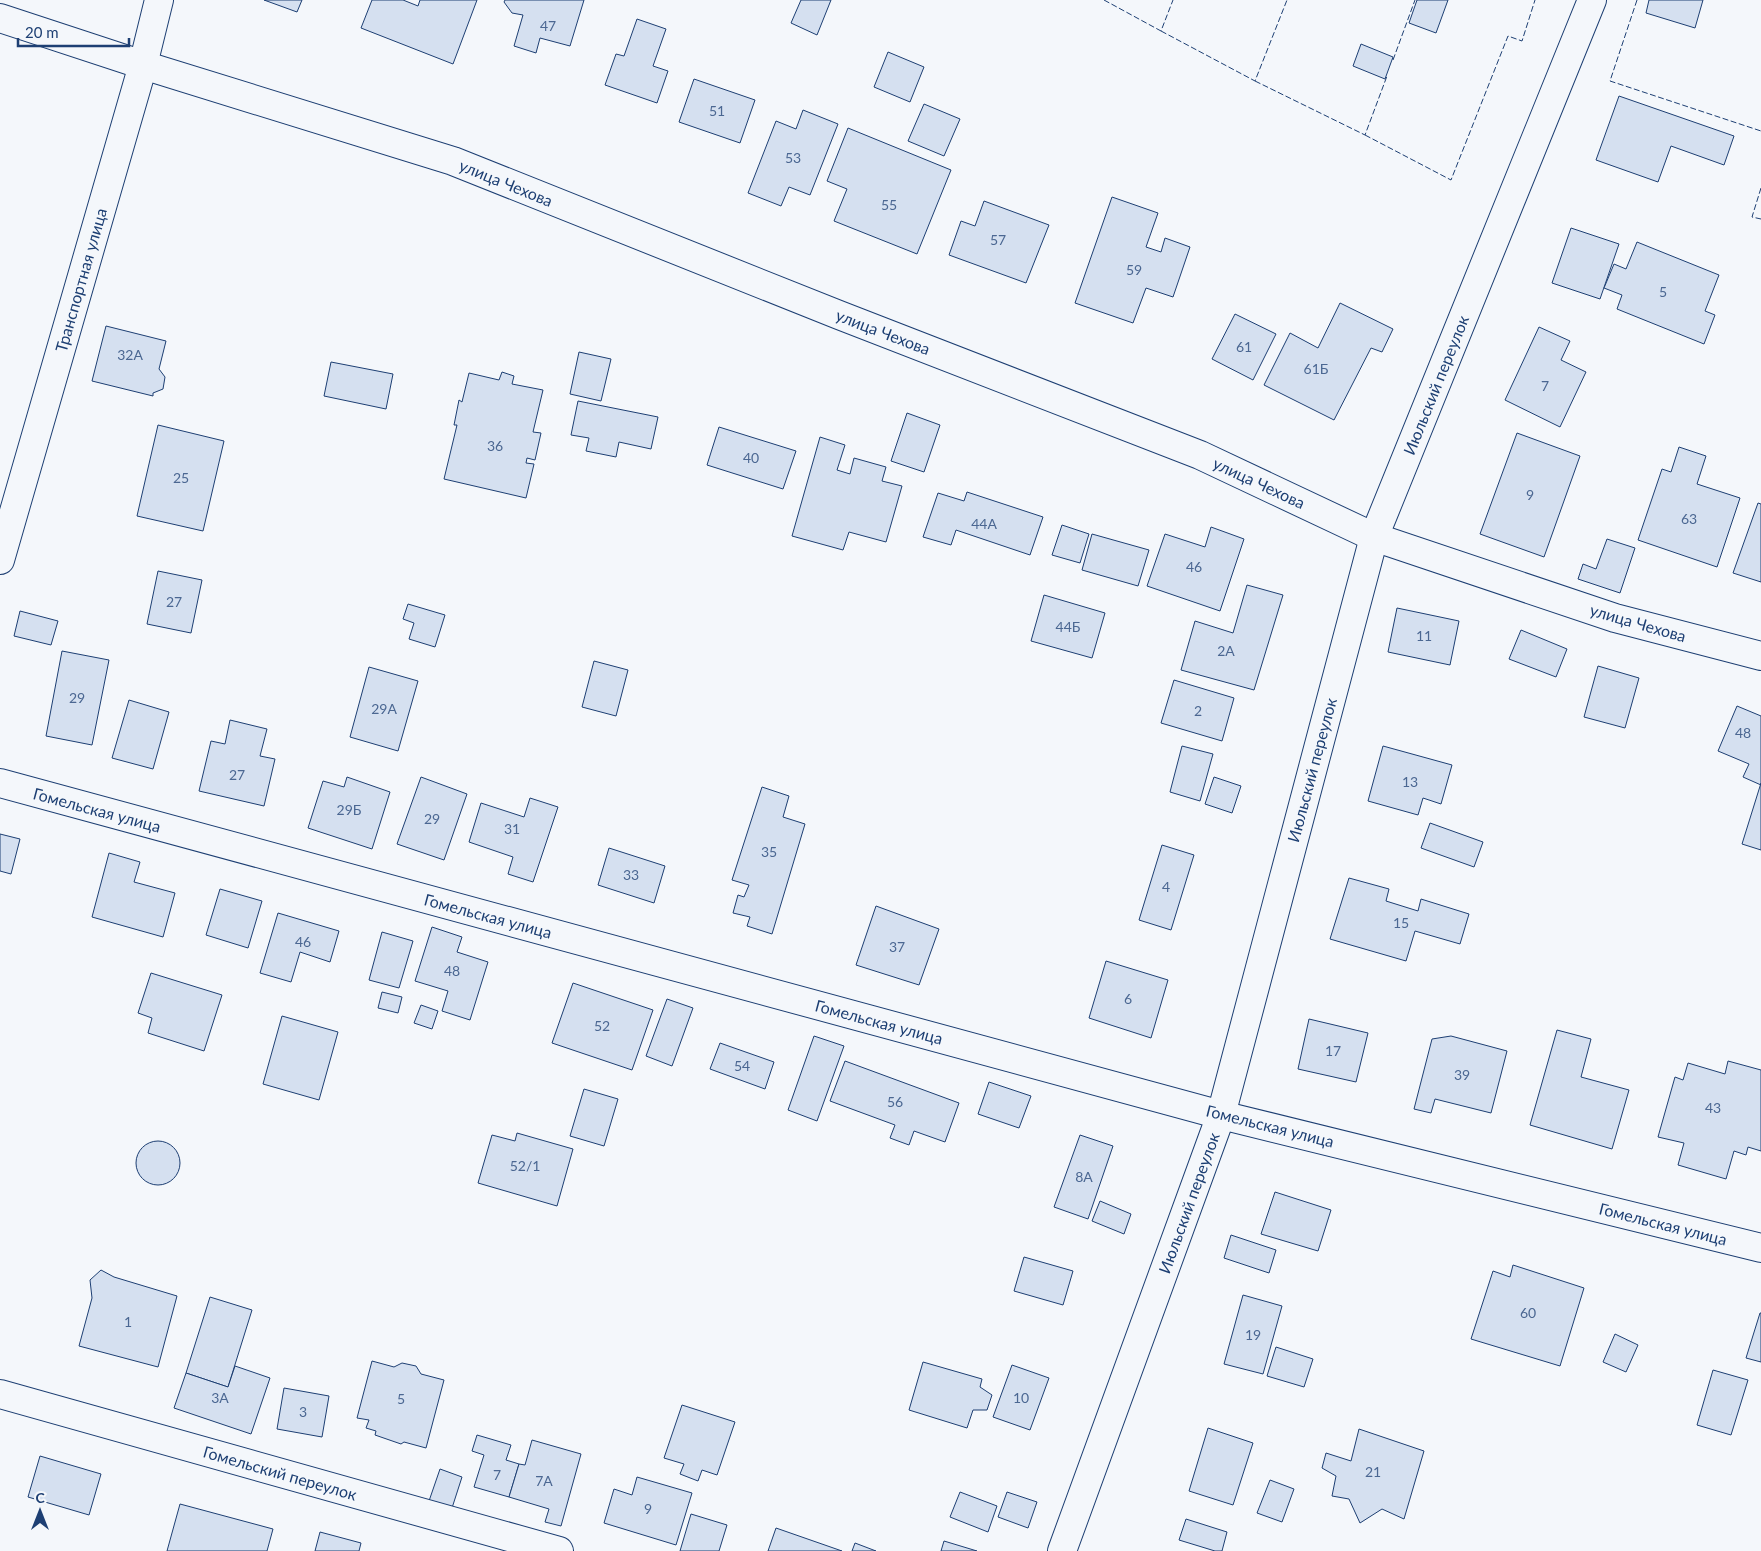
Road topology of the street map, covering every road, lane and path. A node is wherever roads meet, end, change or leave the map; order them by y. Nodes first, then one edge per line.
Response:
1 (159, 0) edge
2 (1592, 0) edge
3 (0, 18) edge
4 (143, 65) junction
5 (1374, 537) junction
6 (0, 560) edge
7 (1761, 656) edge
8 (0, 783) edge
9 (1221, 1115) junction
10 (1761, 1248) edge
11 (0, 1394) edge
12 (559, 1551) edge
13 (1062, 1551) edge

1 - 4 street, Транспортная улица
2 - 5 street, Июльский переулок
3 - 4 street, улица Чехова
4 - 5 street, улица Чехова
4 - 6 street, Транспортная улица
5 - 7 street, улица Чехова
5 - 9 street, Июльский переулок
8 - 9 street, Гомельская улица
9 - 10 street, Гомельская улица
9 - 13 street, Июльский переулок
11 - 12 street, Гомельский переулок

